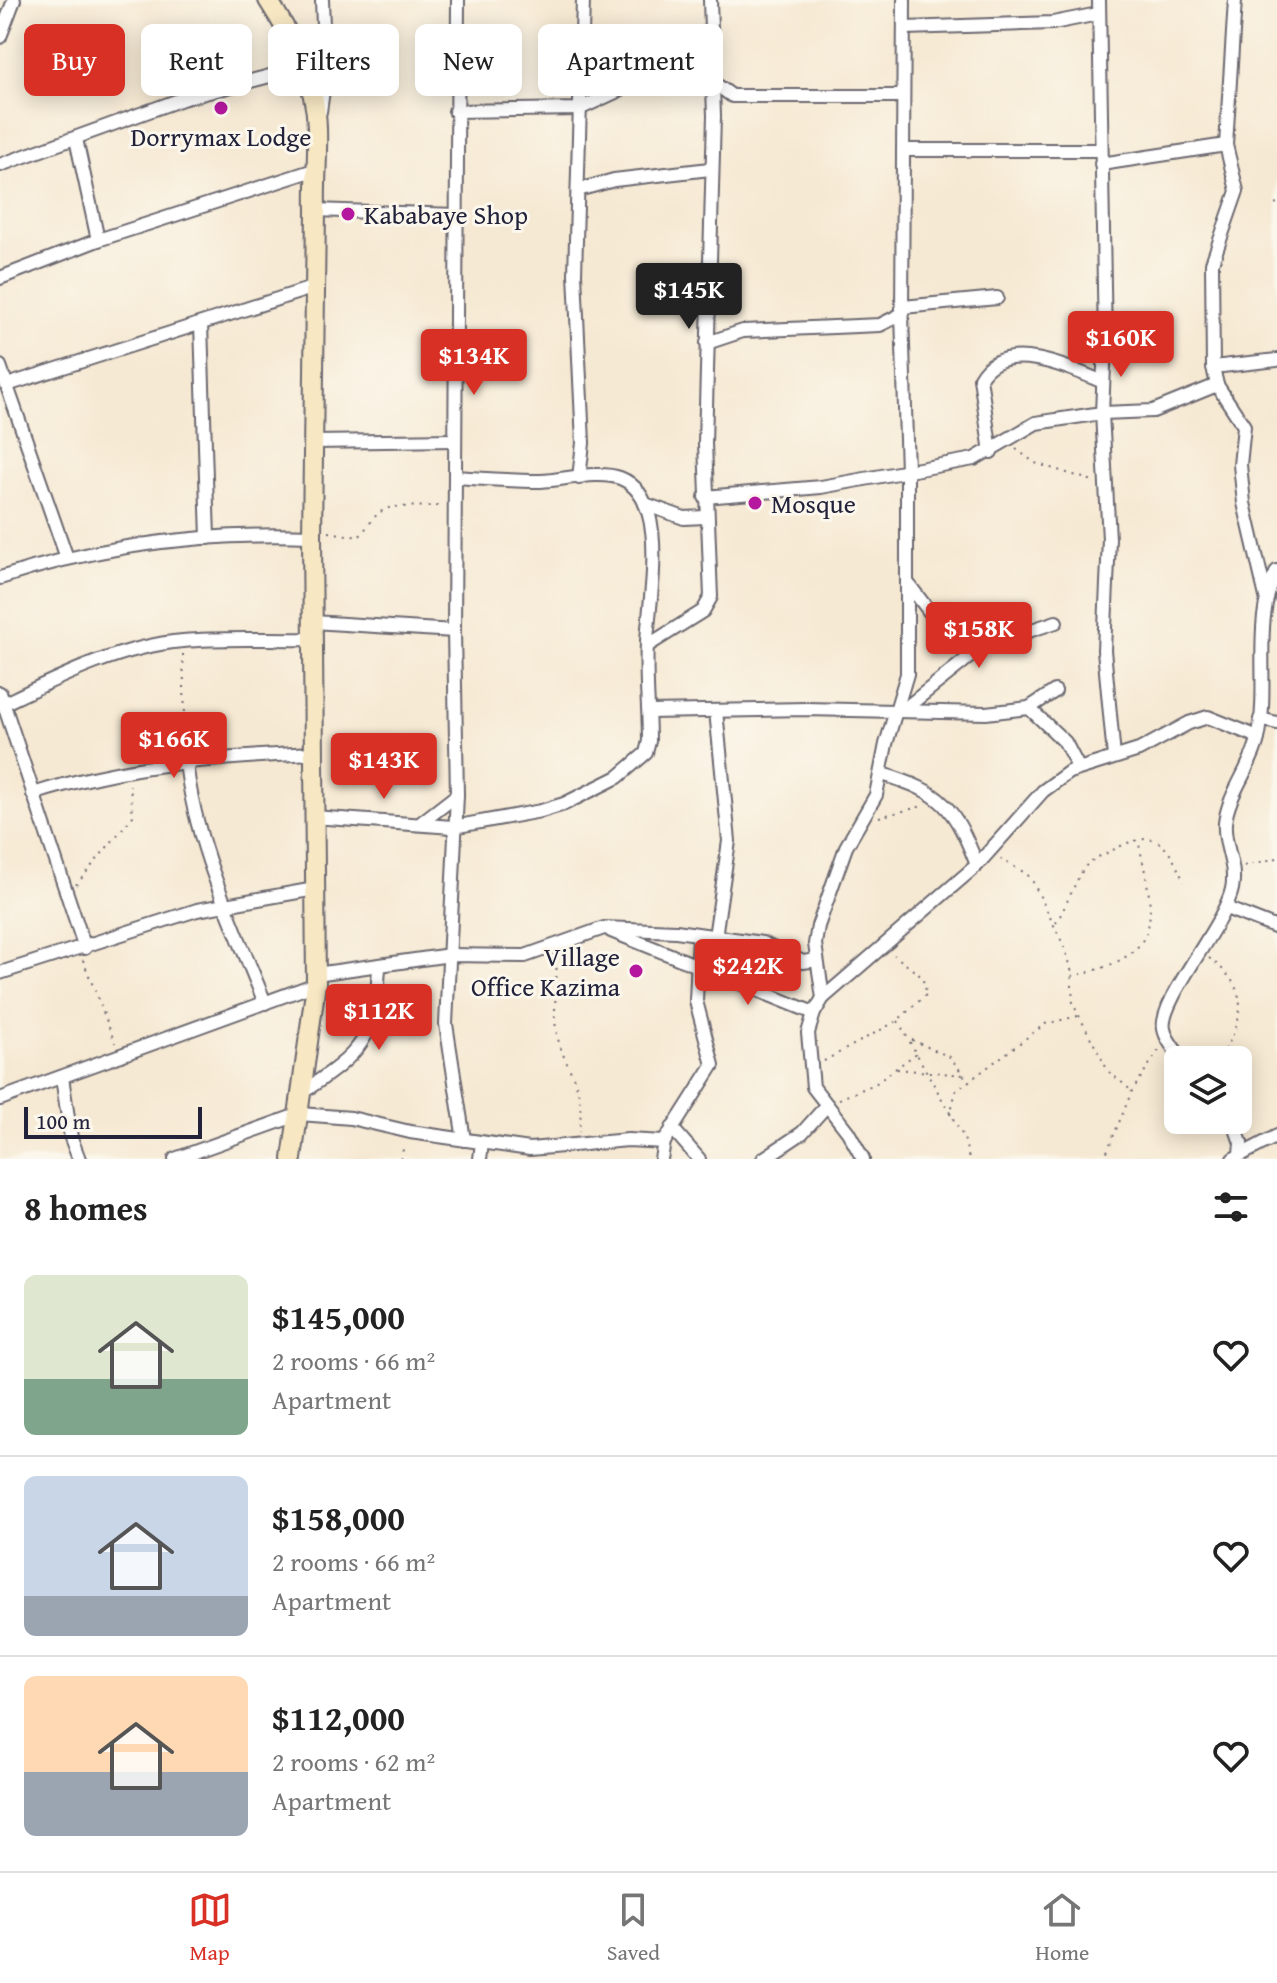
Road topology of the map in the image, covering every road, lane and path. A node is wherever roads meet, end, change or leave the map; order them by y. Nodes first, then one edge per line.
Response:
1 (14, 0) edge
2 (268, 0) edge
3 (322, 0) edge
4 (458, 0) edge
5 (583, 0) edge
6 (710, 0) edge
7 (904, 0) edge
8 (1099, 0) edge
9 (1235, 0) edge
10 (1098, 14) junction
11 (281, 24) edge
12 (710, 24) edge
13 (905, 28) junction
14 (0, 37) edge
15 (268, 76) edge
16 (723, 90) edge
17 (312, 96) edge
18 (607, 96) edge
19 (714, 96) edge
20 (732, 96) junction
21 (903, 96) junction
22 (579, 109) junction
23 (455, 111) junction
24 (714, 116) junction
25 (318, 131) junction
26 (76, 139) junction
27 (1226, 145) junction
28 (903, 150) junction
29 (1100, 157) junction
30 (3, 161) edge
31 (710, 169) junction
32 (314, 170) junction
33 (578, 190) junction
34 (316, 210) junction
35 (455, 215) junction
36 (98, 240) junction
37 (0, 278) edge
38 (315, 287) junction
39 (997, 298) dead end
40 (902, 311) junction
41 (201, 324) junction
42 (880, 325) junction
43 (902, 339) junction
44 (707, 343) junction
45 (1277, 360) edge
46 (0, 366) edge
47 (1213, 367) junction
48 (1103, 382) junction
49 (7, 385) junction
50 (1217, 385) junction
51 (1102, 413) junction
52 (455, 440) junction
53 (314, 442) junction
54 (1003, 444) junction
55 (991, 452) junction
56 (907, 471) junction
57 (456, 477) junction
58 (579, 478) junction
59 (1107, 481) junction
60 (705, 497) junction
61 (645, 504) junction
62 (455, 506) junction
63 (705, 517) junction
64 (312, 534) junction
65 (208, 538) junction
66 (67, 558) junction
67 (1277, 571) edge
68 (0, 578) edge
69 (907, 582) junction
70 (1266, 597) junction
71 (1056, 622) dead end
72 (313, 631) junction
73 (454, 631) junction
74 (182, 641) junction
75 (647, 646) junction
76 (983, 646) junction
77 (1055, 691) dead end
78 (2, 698) edge
79 (1029, 708) junction
80 (716, 711) junction
81 (900, 711) junction
82 (649, 712) junction
83 (1260, 719) junction
84 (1277, 723) edge
85 (1258, 737) junction
86 (312, 753) junction
87 (1114, 757) junction
88 (186, 761) junction
89 (1078, 767) junction
90 (126, 769) junction
91 (882, 774) junction
92 (33, 794) junction
93 (457, 795) junction
94 (940, 800) junction
95 (866, 816) junction
96 (313, 817) junction
97 (422, 822) junction
98 (453, 827) junction
99 (967, 839) junction
100 (1137, 839) junction
101 (990, 850) junction
102 (1277, 858) edge
103 (977, 865) junction
104 (1235, 868) junction
105 (1184, 882) dead end
106 (315, 889) junction
107 (67, 896) junction
108 (223, 905) junction
109 (1226, 908) junction
110 (1056, 924) junction
111 (604, 928) junction
112 (1277, 928) edge
113 (699, 935) junction
114 (715, 937) junction
115 (883, 945) junction
116 (556, 947) junction
117 (82, 949) junction
118 (1202, 953) junction
119 (450, 955) junction
120 (817, 960) junction
121 (697, 966) junction
122 (379, 968) junction
123 (0, 973) edge
124 (1071, 976) junction
125 (316, 979) junction
126 (823, 998) junction
127 (265, 1003) junction
128 (814, 1013) junction
129 (1079, 1016) junction
130 (897, 1021) junction
131 (1167, 1037) junction
132 (912, 1040) junction
133 (1173, 1046) edge
134 (1228, 1046) edge
135 (918, 1052) junction
136 (120, 1055) junction
137 (896, 1069) junction
138 (809, 1070) junction
139 (930, 1073) junction
140 (964, 1075) junction
141 (62, 1077) junction
142 (970, 1083) junction
143 (1132, 1091) junction
144 (303, 1092) junction
145 (0, 1099) edge
146 (827, 1105) junction
147 (300, 1114) junction
148 (950, 1115) junction
149 (672, 1128) junction
150 (410, 1132) junction
151 (1238, 1134) edge
152 (1277, 1136) edge
153 (464, 1140) junction
154 (664, 1142) junction
155 (482, 1143) junction
156 (576, 1146) junction
157 (1237, 1156) edge
158 (79, 1159) edge
159 (175, 1159) edge
160 (292, 1159) edge
161 (400, 1159) edge
162 (480, 1159) edge
163 (661, 1159) edge
164 (699, 1159) edge
165 (763, 1159) edge
166 (863, 1159) edge
167 (969, 1159) edge
168 (1104, 1159) edge

1 - 14 street
2 - 11 street
3 - 25 street
4 - 23 street
5 - 22 street
6 - 12 street
7 - 13 street
8 - 10 street
9 - 27 street
10 - 13 street
10 - 29 street
13 - 21 street
15 - 26 street
16 - 20 street
17 - 25 street
18 - 22 street
19 - 24 street
20 - 21 street
20 - 24 street
21 - 28 street
22 - 23 street
22 - 33 street
23 - 35 street
24 - 31 street
25 - 32 street
26 - 30 street
26 - 36 street
27 - 29 street
27 - 47 street
28 - 29 street
28 - 40 street
29 - 48 street
31 - 33 street
31 - 44 street
32 - 34 street
32 - 36 street
33 - 58 street
34 - 35 street
34 - 38 street
35 - 52 street
36 - 37 street
38 - 41 street
38 - 53 street
39 - 40 street
40 - 42 street
40 - 43 street
41 - 49 street
41 - 65 street
42 - 43 street
42 - 44 street
43 - 56 street
44 - 60 street
45 - 47 street
46 - 49 street
47 - 50 street
48 - 51 street
48 - 55 street
49 - 66 street
50 - 51 street
50 - 70 street
51 - 54 street
51 - 59 street
52 - 53 street
52 - 57 street
53 - 64 street
54 - 55 street
54 - 59 path
55 - 56 street
56 - 60 street
56 - 69 street
57 - 58 street
57 - 62 street
58 - 61 street
59 - 87 street
60 - 63 street
61 - 63 street
61 - 75 street
62 - 64 path
62 - 73 street
63 - 75 street
64 - 65 street
64 - 72 street
65 - 66 street
66 - 68 street
67 - 70 street
69 - 76 street
69 - 81 street
70 - 83 street
71 - 76 street
72 - 73 street
72 - 74 street
72 - 86 street
73 - 93 street
74 - 78 street
74 - 88 path
75 - 82 street
76 - 81 street
77 - 79 street
78 - 92 street
79 - 81 street
79 - 89 street
80 - 81 street
80 - 82 street
80 - 114 street
81 - 91 street
82 - 98 street
83 - 84 street
83 - 85 street
85 - 87 street
85 - 104 street
86 - 88 street
86 - 96 street
87 - 89 street
88 - 90 street
88 - 108 street
89 - 101 street
90 - 92 street
90 - 107 path
91 - 94 street
91 - 95 street
92 - 107 street
93 - 97 street
93 - 98 street
94 - 95 path
94 - 99 street
95 - 120 street
96 - 97 street
96 - 106 street
97 - 98 street
98 - 119 street
99 - 101 street
99 - 103 street
100 - 105 path
100 - 110 path
100 - 124 path
101 - 103 street
101 - 110 path
102 - 104 path
103 - 115 street
104 - 109 street
106 - 108 street
106 - 125 street
107 - 117 street
108 - 117 street
108 - 127 street
109 - 112 street
109 - 118 street
110 - 124 path
111 - 113 street
111 - 116 street
111 - 121 street
113 - 114 street
113 - 121 street
114 - 120 street
115 - 126 street
115 - 130 path
116 - 119 street
116 - 156 path
117 - 123 street
117 - 136 path
118 - 131 street
118 - 134 path
119 - 122 street
119 - 153 street
120 - 126 street
121 - 128 street
121 - 149 street
122 - 125 street
122 - 144 street
124 - 129 path
125 - 127 street
125 - 144 street
126 - 128 street
127 - 136 street
128 - 138 street
129 - 142 path
129 - 143 path
130 - 132 path
130 - 138 path
131 - 133 street
131 - 143 path
132 - 135 path
132 - 140 path
135 - 137 path
135 - 139 path
136 - 141 street
137 - 139 path
137 - 146 path
138 - 146 street
139 - 140 path
139 - 148 path
140 - 142 path
141 - 145 street
141 - 158 street
142 - 148 path
143 - 168 path
144 - 147 street
146 - 165 street
146 - 166 street
147 - 150 street
147 - 159 street
147 - 160 street
148 - 167 path
149 - 154 street
149 - 164 street
150 - 153 street
150 - 161 path
151 - 157 street
152 - 157 street
153 - 155 street
154 - 156 street
154 - 163 street
155 - 156 street
155 - 162 street

